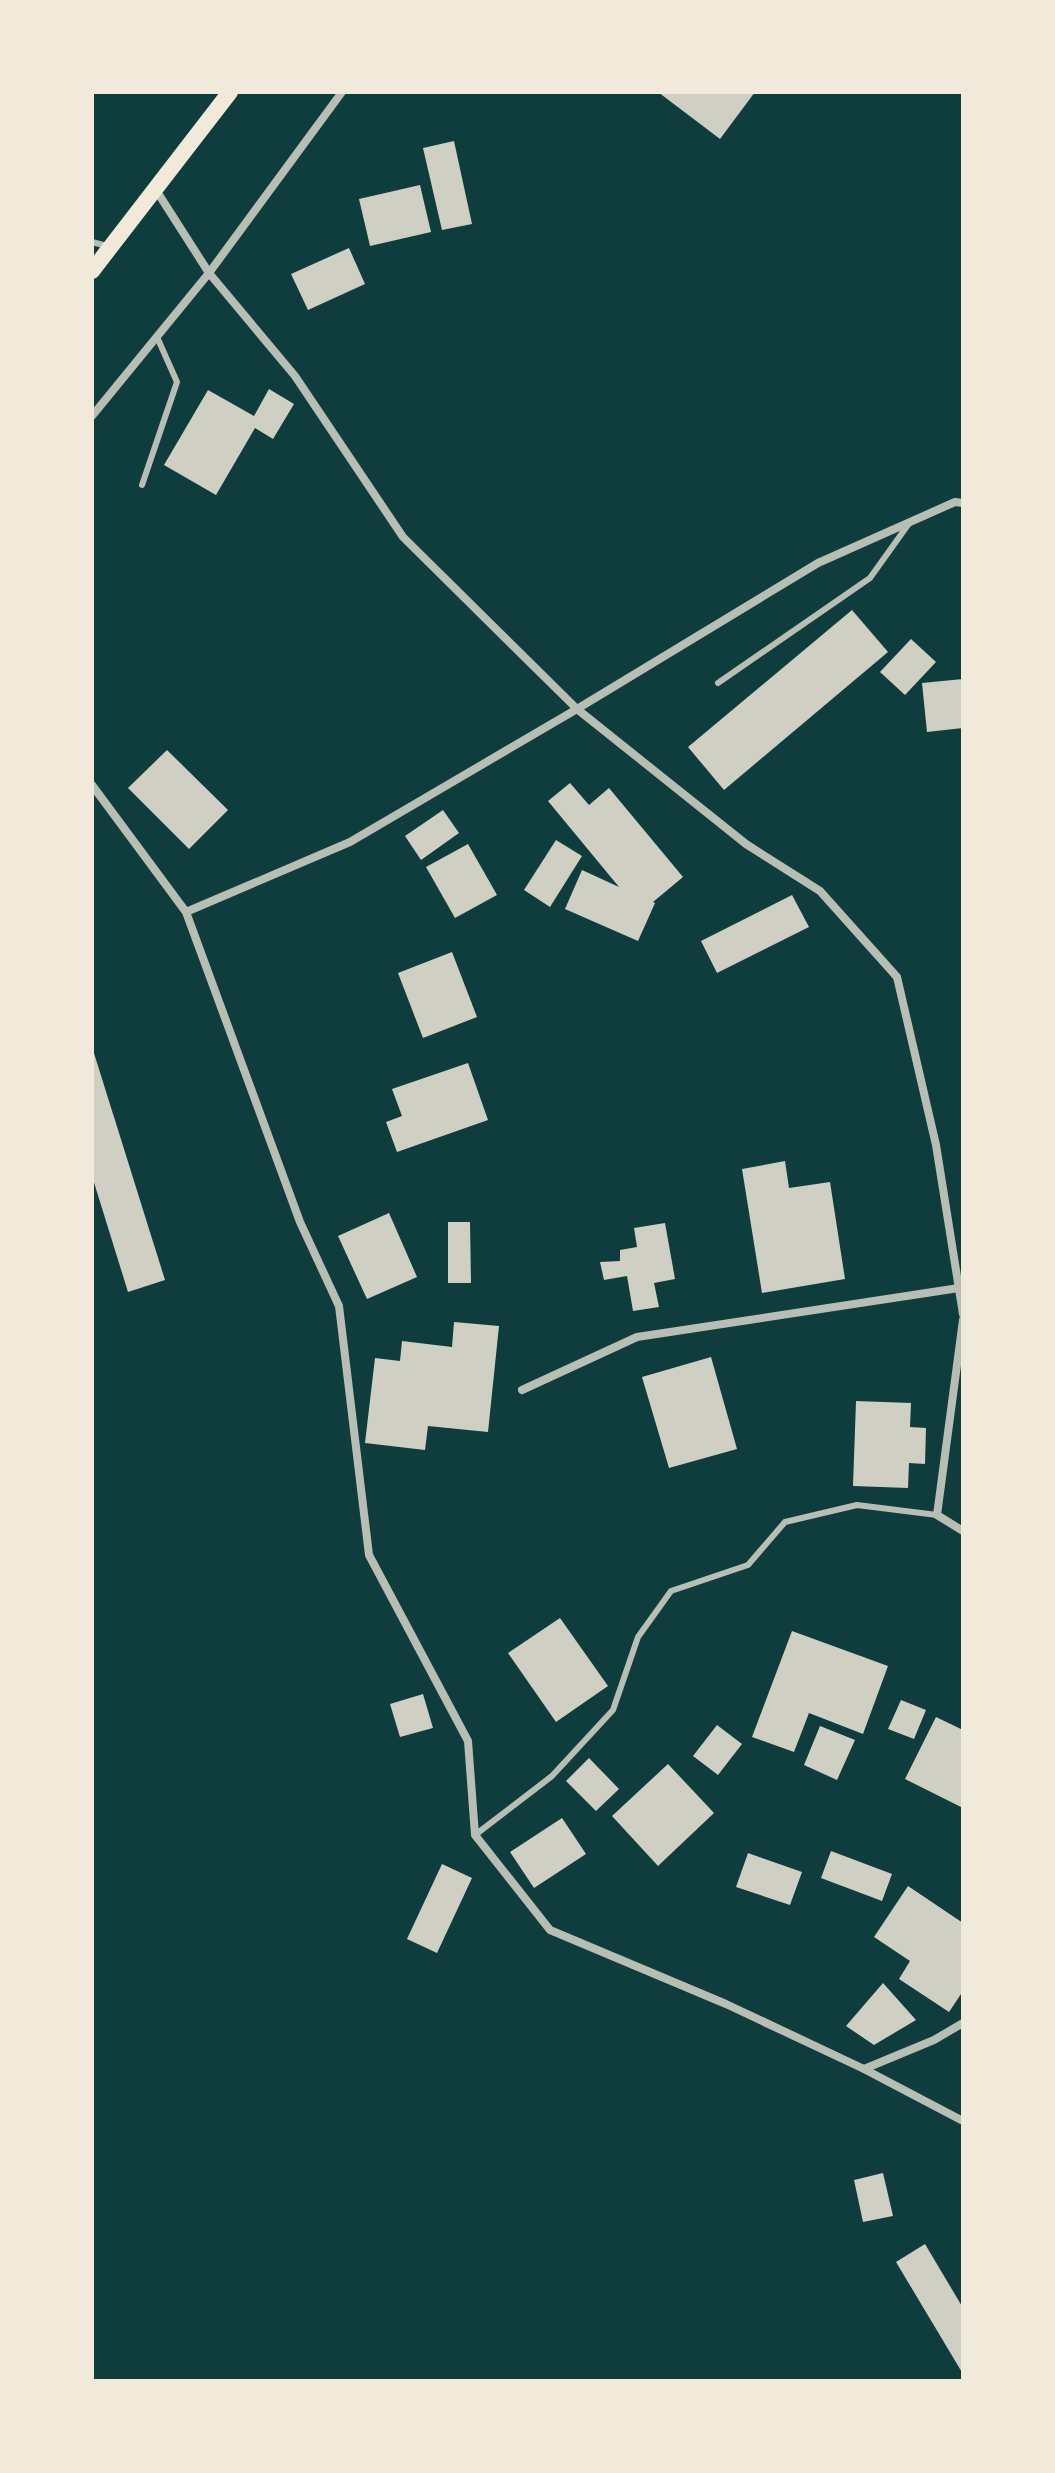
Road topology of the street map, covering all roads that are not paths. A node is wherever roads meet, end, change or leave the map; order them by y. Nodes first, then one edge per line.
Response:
1 (230, 92) edge
2 (342, 92) edge
3 (156, 190) junction
4 (92, 242) edge
5 (111, 247) junction
6 (92, 271) edge
7 (209, 273) junction
8 (157, 337) junction
9 (92, 416) edge
10 (142, 485) dead end
11 (960, 500) edge
12 (910, 522) junction
13 (718, 683) dead end
14 (577, 709) junction
15 (92, 785) edge
16 (186, 912) junction
17 (959, 1288) junction
18 (963, 1317) edge
19 (522, 1390) dead end
20 (937, 1515) junction
21 (963, 1531) edge
22 (475, 1835) junction
23 (963, 2023) edge
24 (864, 2069) junction
25 (963, 2121) edge

1 - 3 main road
2 - 7 street
3 - 5 main road
3 - 7 street
4 - 5 lane
5 - 6 main road
7 - 8 street
7 - 14 street
8 - 9 street
8 - 10 lane
11 - 12 street
12 - 13 lane
12 - 14 street
14 - 16 street
14 - 17 street
15 - 16 street
16 - 22 street
17 - 18 street
17 - 19 street
18 - 20 street
20 - 21 street
20 - 22 lane
22 - 24 street
23 - 24 street
24 - 25 street

